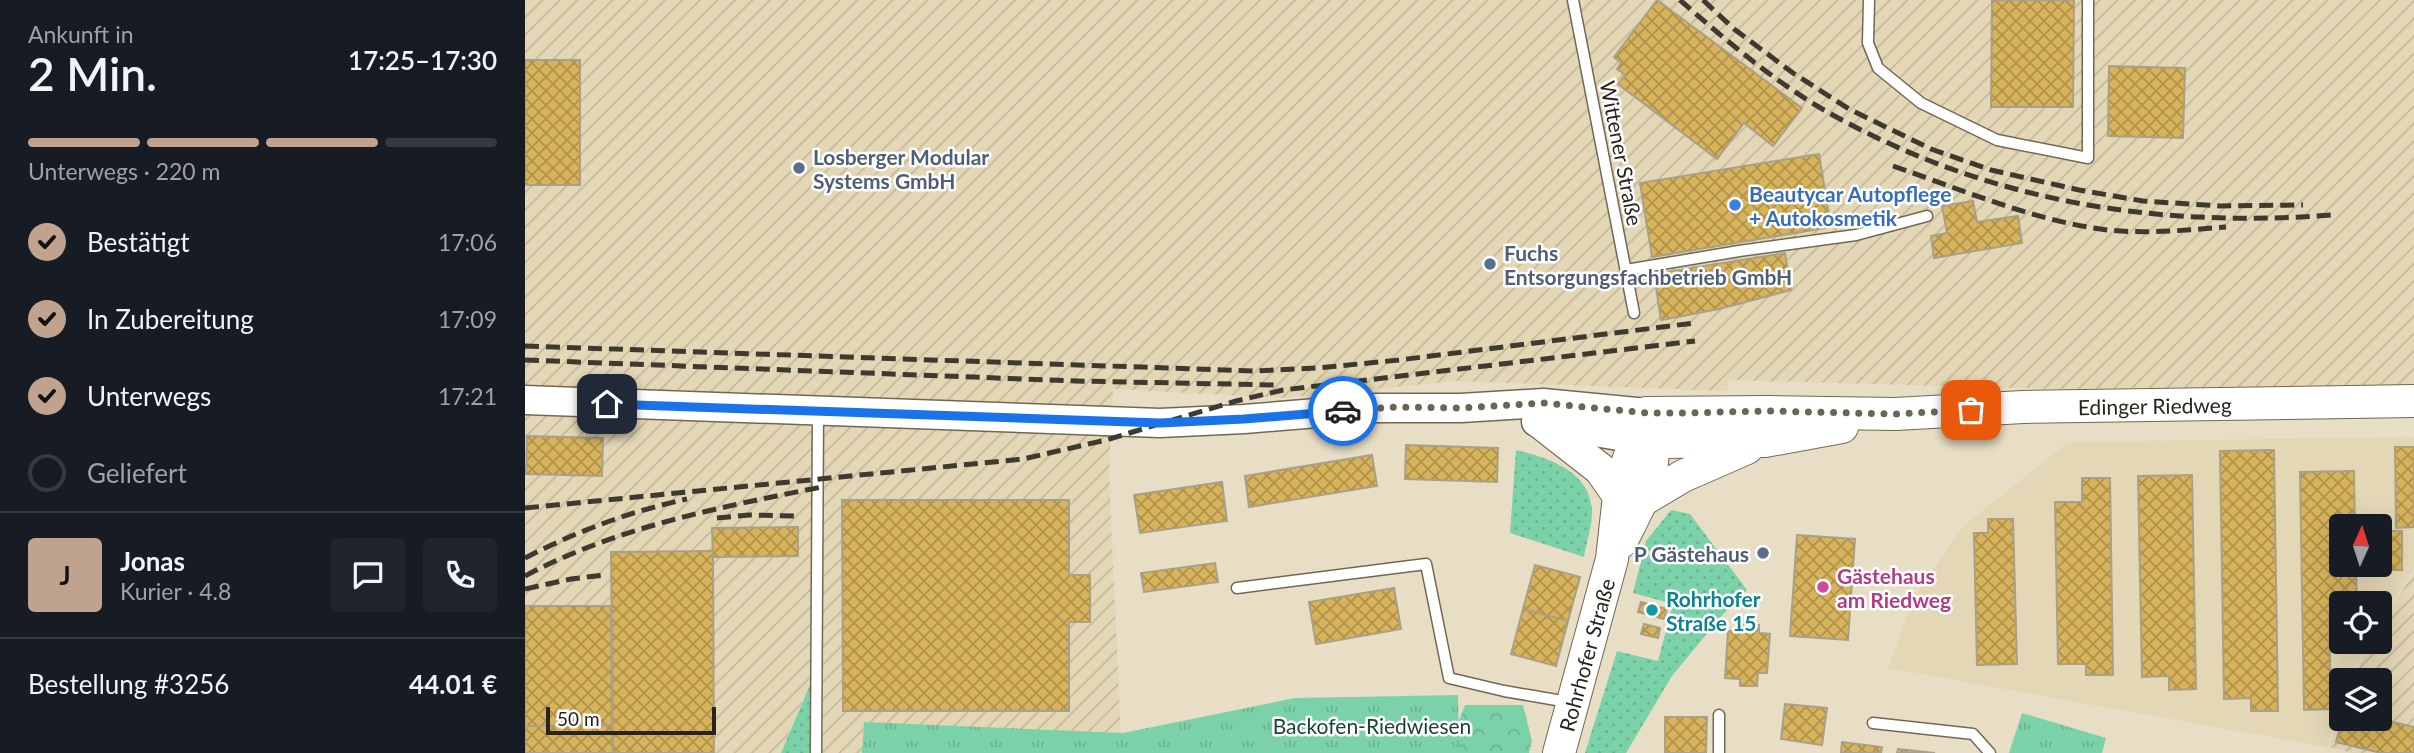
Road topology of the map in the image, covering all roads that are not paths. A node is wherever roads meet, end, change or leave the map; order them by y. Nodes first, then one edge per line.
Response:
1 (1573, 0) edge
2 (1869, 0) edge
3 (2088, 0) edge
4 (1927, 216) dead end
5 (1626, 270) junction
6 (1634, 313) dead end
7 (525, 400) edge
8 (2414, 401) edge
9 (1461, 408) junction
10 (818, 412) junction
11 (1895, 414) junction
12 (1541, 423) junction
13 (1645, 431) junction
14 (1765, 441) junction
15 (1630, 498) junction
16 (1237, 588) dead end
17 (1573, 703) junction
18 (1719, 715) dead end
19 (1873, 723) dead end
20 (816, 753) edge
21 (1559, 753) edge
22 (1719, 753) edge
23 (1990, 753) edge

1 - 5 lane, Wittener Straße
2 - 3 lane
4 - 5 lane
5 - 6 lane, Wittener Straße
7 - 10 street
8 - 11 main road, Edinger Riedweg
9 - 10 street
9 - 12 street
9 - 13 street
10 - 20 lane
11 - 13 main road, Edinger Riedweg
11 - 14 main road, Edinger Riedweg
12 - 13 street
12 - 15 main road
13 - 14 main road, Edinger Riedweg
13 - 15 main road, Rohrhofer Straße
14 - 15 main road
15 - 17 main road, Rohrhofer Straße
16 - 17 lane
17 - 21 main road, Rohrhofer Straße
18 - 22 lane
19 - 23 lane

